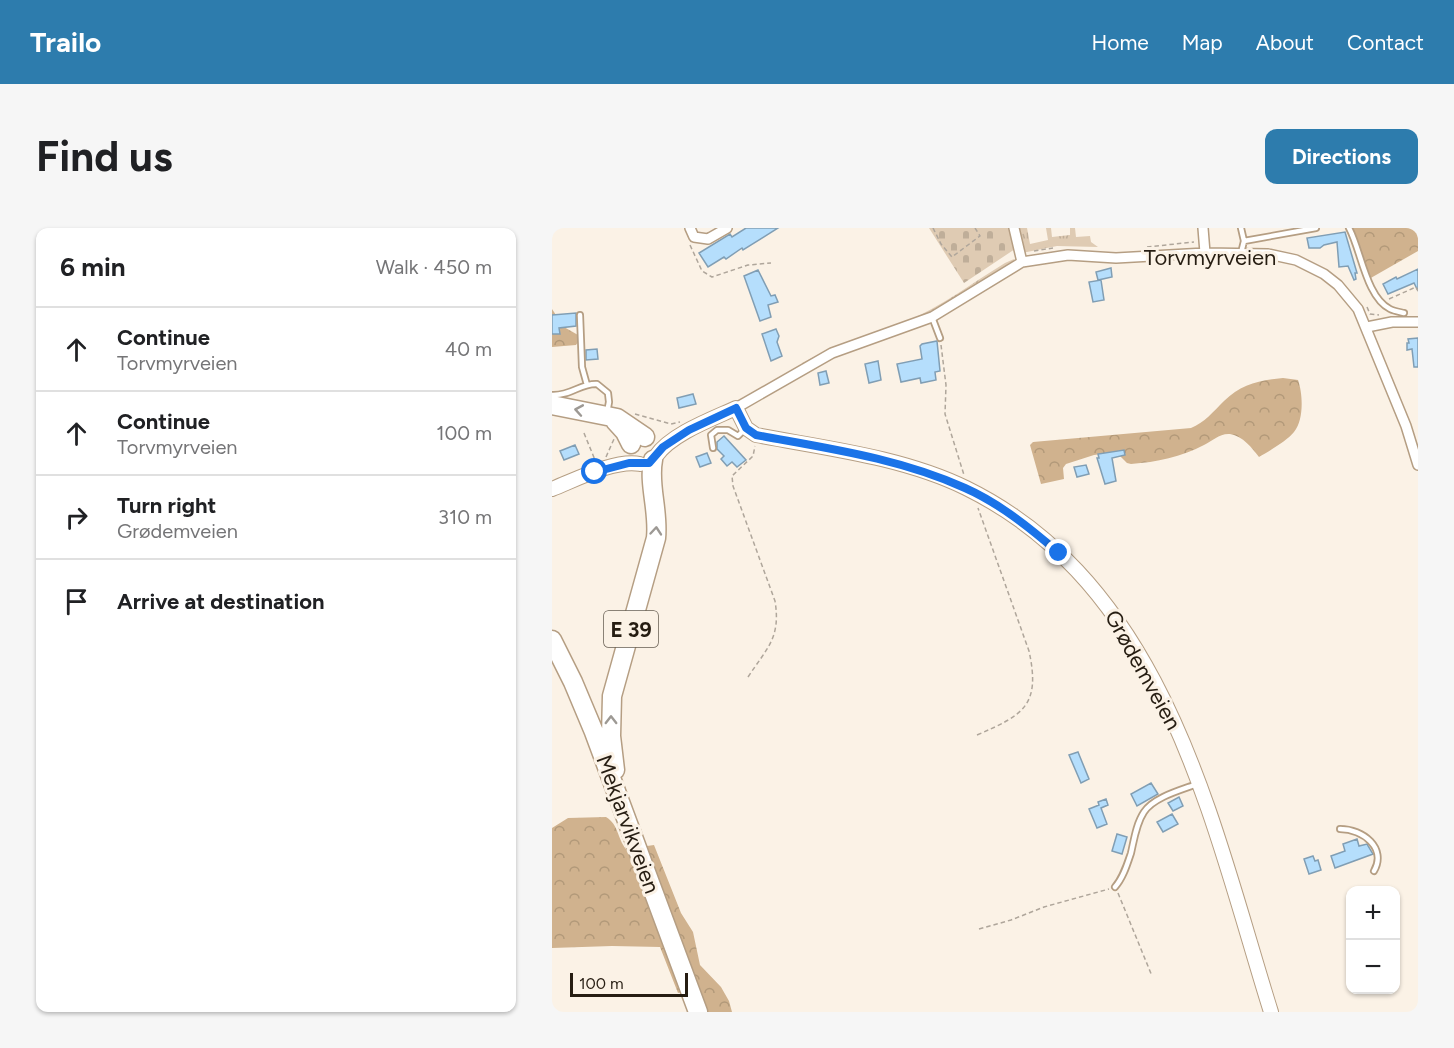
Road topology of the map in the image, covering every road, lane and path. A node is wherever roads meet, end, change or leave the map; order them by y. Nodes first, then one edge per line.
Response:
1 (690, 228) edge
2 (728, 228) edge
3 (933, 228) edge
4 (975, 228) edge
5 (1014, 228) edge
6 (1203, 228) edge
7 (1241, 228) edge
8 (1316, 228) edge
9 (1349, 228) edge
10 (687, 239) dead end
11 (1244, 241) junction
12 (1205, 253) junction
13 (1241, 253) junction
14 (1022, 262) junction
15 (771, 263) dead end
16 (1418, 291) edge
17 (1382, 302) junction
18 (1404, 313) dead end
19 (580, 315) dead end
20 (932, 316) junction
21 (1418, 322) edge
22 (1367, 327) junction
23 (940, 338) joint
24 (587, 385) junction
25 (552, 395) edge
26 (552, 405) edge
27 (736, 408) junction
28 (606, 415) junction
29 (689, 430) junction
30 (751, 432) junction
31 (584, 433) dead end
32 (639, 442) junction
33 (713, 448) dead end
34 (649, 460) junction
35 (1418, 465) edge
36 (595, 468) junction
37 (552, 489) edge
38 (969, 490) junction
39 (552, 640) edge
40 (748, 677) dead end
41 (977, 735) dead end
42 (1200, 783) junction
43 (619, 799) junction
44 (1340, 829) dead end
45 (1374, 872) dead end
46 (1115, 887) junction
47 (979, 929) dead end
48 (1152, 976) dead end
49 (698, 1012) edge
50 (1271, 1012) edge

1 - 2 street
3 - 4 path
5 - 14 street
6 - 12 street
7 - 11 lane
8 - 11 lane
9 - 17 lane
10 - 15 path
11 - 13 lane
12 - 13 street, Torvmyrveien
12 - 14 street, Torvmyrveien
13 - 22 street, Torvmyrveien
14 - 20 street, Torvmyrveien
16 - 17 path
17 - 18 lane
19 - 24 lane
20 - 23 lane
20 - 27 street, Torvmyrveien
21 - 22 street
22 - 35 street, Torvmyrveien
23 - 38 path
24 - 25 lane
24 - 28 lane
28 -> 26 highway
27 - 29 main road, Torvmyrveien
27 - 30 main road
28 - 32 highway
29 - 32 main road, Torvmyrveien
29 - 34 main road, Torvmyrveien
30 - 33 lane
30 - 38 main road, Grødemveien
30 - 40 path
31 - 36 path
32 - 34 main road
32 - 34 main road
32 - 36 main road, Torvmyrveien
34 - 36 main road, Torvmyrveien
43 -> 34 highway, E 39
36 - 37 main road, Torvmyrveien
38 - 41 path
38 - 42 main road, Grødemveien
39 - 43 highway, Mekjarvikveien / E 39
42 - 46 lane
42 - 50 main road, Grødemveien
43 - 49 highway, Mekjarvikveien / E 39
44 - 45 lane
46 - 47 path
46 - 48 path

